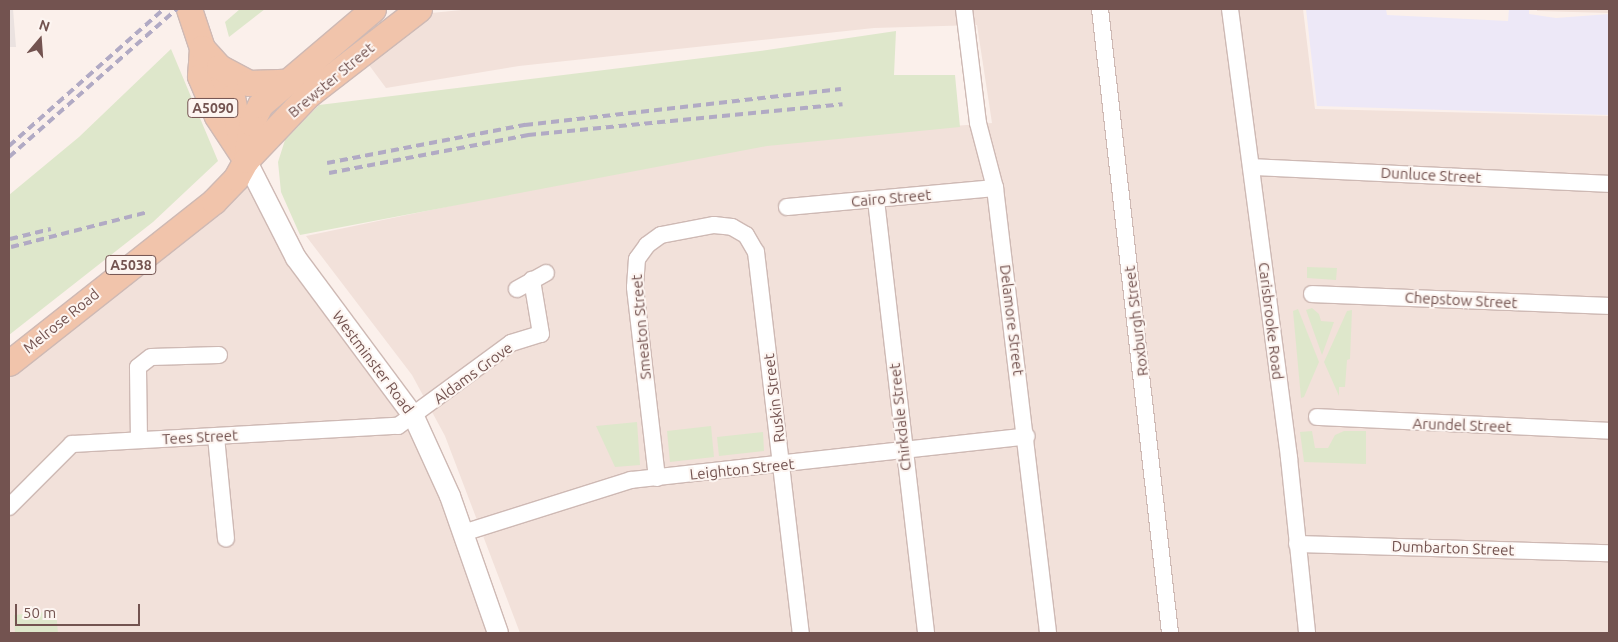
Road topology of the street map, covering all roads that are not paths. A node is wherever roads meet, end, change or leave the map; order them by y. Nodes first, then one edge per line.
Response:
1 (189, 9) edge
2 (373, 9) edge
3 (419, 9) edge
4 (964, 9) edge
5 (1100, 9) edge
6 (1230, 9) edge
7 (202, 48) junction
8 (219, 67) junction
9 (285, 82) junction
10 (246, 160) junction
11 (1252, 167) junction
12 (1609, 184) edge
13 (995, 188) junction
14 (876, 200) junction
15 (787, 207) dead end
16 (756, 252) joint
17 (516, 289) dead end
18 (1312, 294) dead end
19 (1609, 306) edge
20 (219, 355) dead end
21 (9, 363) edge
22 (414, 417) junction
23 (1317, 417) dead end
24 (1609, 431) edge
25 (1027, 436) junction
26 (216, 437) junction
27 (139, 440) junction
28 (904, 450) junction
29 (782, 465) junction
30 (657, 478) junction
31 (9, 507) edge
32 (463, 533) junction
33 (226, 539) dead end
34 (1297, 544) junction
35 (1609, 553) edge
36 (498, 633) edge
37 (801, 633) edge
38 (926, 633) edge
39 (1048, 633) edge
40 (1170, 633) edge
41 (1307, 633) edge

1 - 7 main road, Westminster Road
2 - 9 main road, Brewster Street / A5038
3 - 10 main road, Brewster Street / A5038
4 - 13 street, Delamore Street
5 - 40 street, Roxburgh Street
6 - 11 street, Carisbrooke Road
7 - 8 main road, Westminster Road / A5090
7 - 10 main road, Westminster Road / A5090
8 - 9 main road, A5090
8 - 10 main road, Westminster Road / A5090
9 - 10 main road, Brewster Street / A5038
10 - 21 main road, Melrose Road / A5038
10 - 22 street, Westminster Road
11 - 12 street, Dunluce Street
11 - 34 street, Carisbrooke Road
13 - 14 street, Cairo Street
13 - 25 street, Delamore Street
14 - 15 street, Cairo Street
14 - 28 street, Chirkdale Street
16 - 29 street, Ruskin Street
16 - 30 street, Smeaton Street
17 - 22 street, Aldams Grove
18 - 19 street, Chepstow Street
20 - 27 street
22 - 26 street, Tees Street
22 - 32 street, Westminster Road
23 - 24 street, Arundel Street
25 - 28 street, Leighton Street
25 - 39 street, Delamore Street
26 - 27 street, Tees Street
26 - 33 street
27 - 31 street, Tees Street
28 - 29 street, Leighton Street
28 - 38 street, Chirkdale Street
29 - 30 street, Leighton Street
29 - 37 street, Ruskin Street
30 - 32 street, Leighton Street
32 - 36 street, Westminster Road
34 - 35 street, Dumbarton Street
34 - 41 street, Carisbrooke Road

